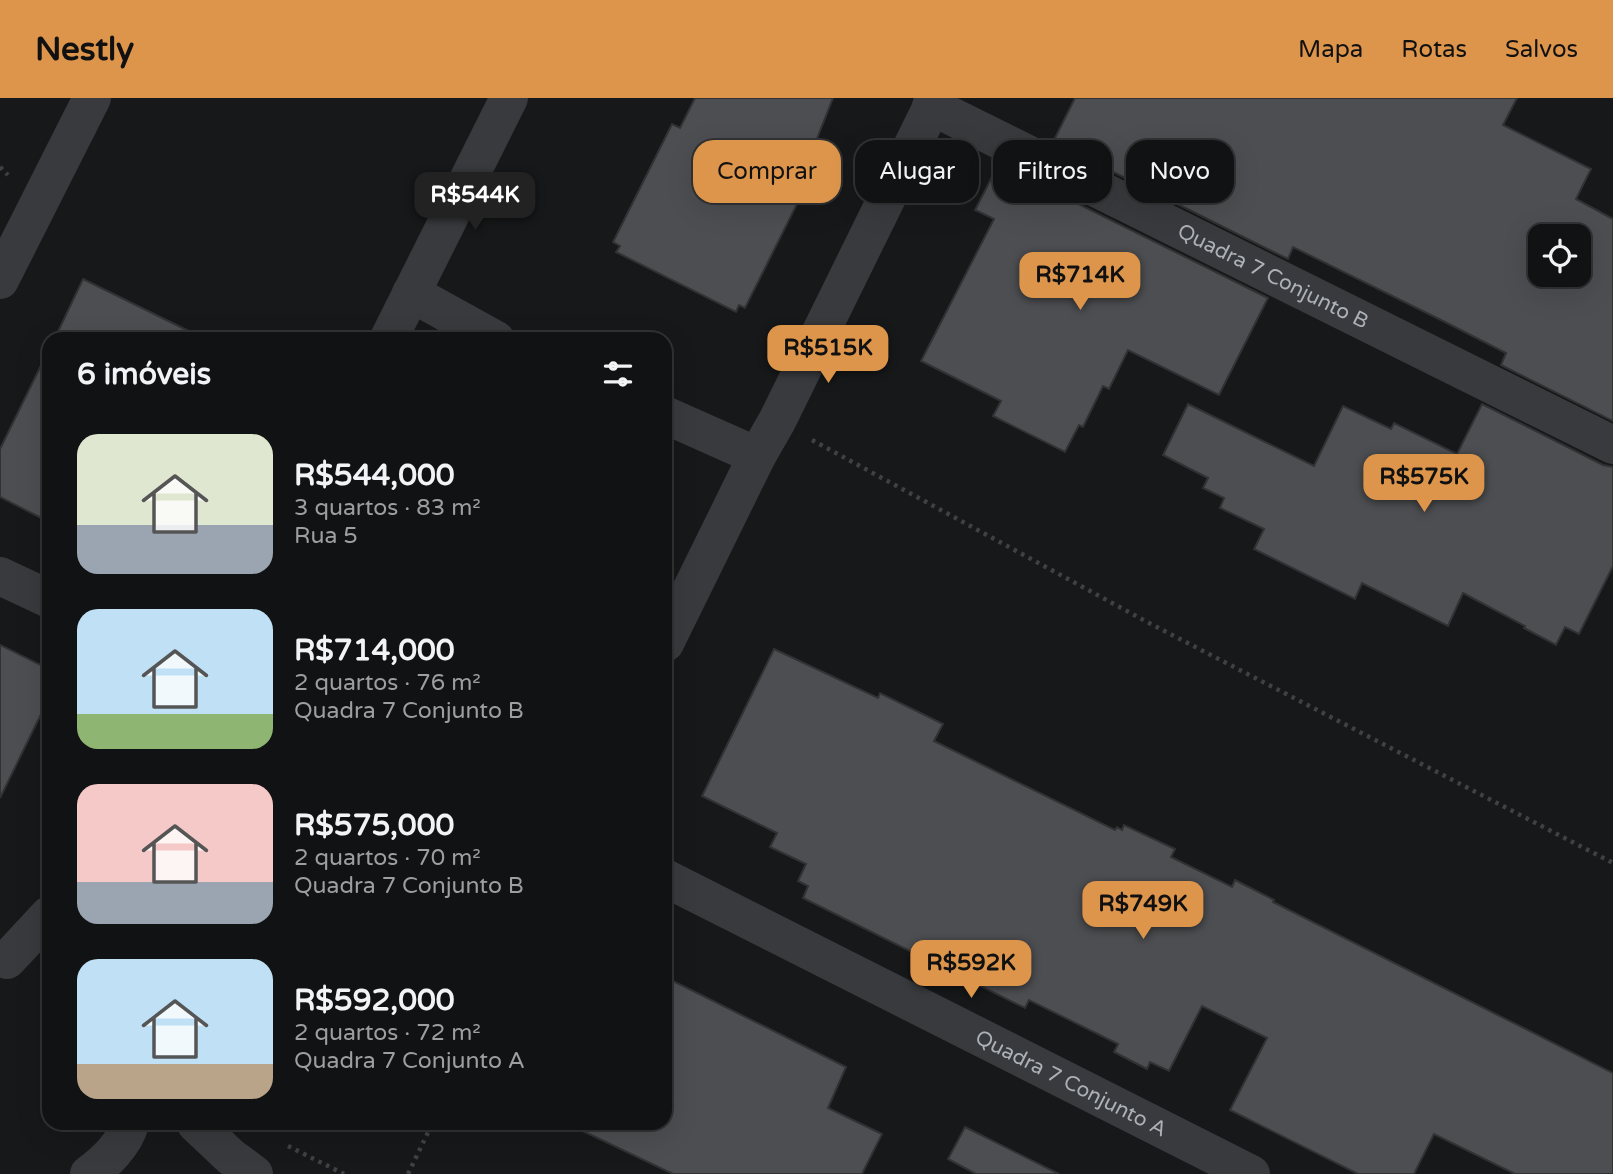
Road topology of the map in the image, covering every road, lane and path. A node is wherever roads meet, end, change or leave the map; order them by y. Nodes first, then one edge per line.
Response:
1 (92, 98) edge
2 (509, 98) edge
3 (933, 102) edge
4 (0, 280) edge
5 (411, 293) junction
6 (392, 332) edge
7 (482, 332) edge
8 (672, 418) edge
9 (778, 421) junction
10 (1613, 444) edge
11 (757, 456) junction
12 (0, 576) edge
13 (42, 596) edge
14 (672, 629) edge
15 (1613, 863) edge
16 (672, 882) edge
17 (42, 922) edge
18 (4, 960) edge
19 (42, 962) edge
20 (128, 1130) edge
21 (202, 1130) edge
22 (429, 1130) edge
23 (286, 1146) dead end
24 (89, 1174) edge
25 (254, 1174) edge
26 (344, 1174) edge
27 (408, 1174) edge
28 (1251, 1174) edge

1 - 4 street
2 - 5 street
3 - 9 street
3 - 10 street, Quadra 7 Conjunto B
5 - 6 street
5 - 7 street
8 - 11 street
9 - 11 street
9 - 15 path
11 - 14 street
12 - 13 street
16 - 28 street, Quadra 7 Conjunto A
17 - 18 street
18 - 19 street
20 - 24 street
21 - 25 street
22 - 27 path
23 - 26 path

